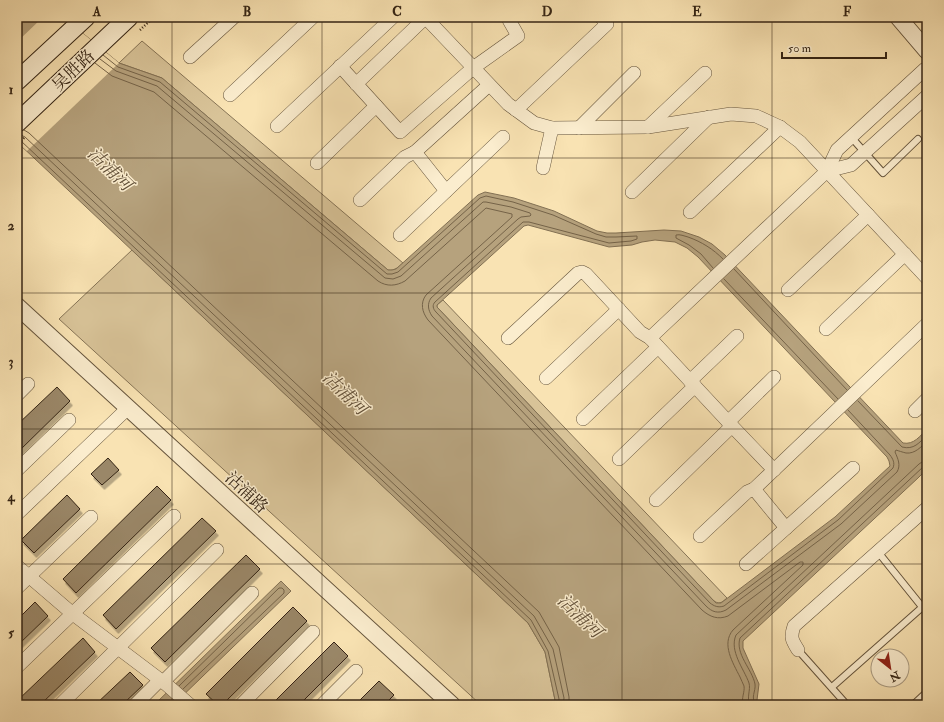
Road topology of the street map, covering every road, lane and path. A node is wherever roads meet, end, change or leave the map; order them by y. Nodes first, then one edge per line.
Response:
1 (129, 17) edge
2 (234, 17) edge
3 (313, 17) edge
4 (393, 17) edge
5 (426, 17) edge
6 (512, 17) edge
7 (602, 17) edge
8 (898, 17) edge
9 (80, 22) edge
10 (927, 51) edge
11 (190, 57) dead end
12 (340, 66) junction
13 (474, 68) junction
14 (927, 69) edge
15 (634, 73) dead end
16 (705, 73) dead end
17 (17, 81) edge
18 (356, 84) junction
19 (489, 85) junction
20 (230, 95) dead end
21 (927, 96) edge
22 (376, 106) junction
23 (516, 110) junction
24 (709, 117) junction
25 (17, 123) edge
26 (277, 126) dead end
27 (648, 127) junction
28 (780, 127) junction
29 (552, 128) junction
30 (579, 128) junction
31 (503, 137) dead end
32 (851, 137) junction
33 (918, 139) dead end
34 (415, 152) junction
35 (865, 152) junction
36 (317, 163) dead end
37 (543, 168) dead end
38 (827, 171) junction
39 (446, 191) junction
40 (632, 192) dead end
41 (360, 200) dead end
42 (690, 212) dead end
43 (868, 215) junction
44 (400, 235) dead end
45 (905, 254) junction
46 (926, 275) edge
47 (788, 290) dead end
48 (17, 306) edge
49 (619, 309) junction
50 (927, 324) edge
51 (826, 329) dead end
52 (737, 336) dead end
53 (508, 338) dead end
54 (654, 342) junction
55 (774, 377) dead end
56 (546, 378) dead end
57 (692, 383) junction
58 (28, 384) dead end
59 (17, 395) edge
60 (927, 399) edge
61 (128, 408) junction
62 (915, 411) dead end
63 (583, 419) dead end
64 (68, 420) dead end
65 (730, 424) junction
66 (619, 459) dead end
67 (853, 468) dead end
68 (17, 470) edge
69 (774, 470) junction
70 (754, 489) junction
71 (656, 500) dead end
72 (927, 508) edge
73 (17, 514) edge
74 (174, 516) dead end
75 (91, 517) dead end
76 (786, 528) junction
77 (700, 536) dead end
78 (217, 550) dead end
79 (878, 552) junction
80 (746, 564) dead end
81 (17, 566) edge
82 (29, 576) junction
83 (17, 588) edge
84 (252, 593) dead end
85 (925, 605) edge
86 (927, 613) edge
87 (72, 614) junction
88 (313, 632) dead end
89 (118, 648) junction
90 (798, 650) joint
91 (17, 667) edge
92 (356, 671) dead end
93 (164, 682) junction
94 (832, 688) junction
95 (927, 692) edge
96 (188, 703) edge
97 (60, 705) edge
98 (135, 705) edge
99 (241, 705) edge
100 (322, 705) edge
101 (452, 705) edge
102 (847, 705) edge
103 (913, 705) edge

1 - 25 main road, 吴胜路
2 - 11 street
3 - 20 street
4 - 12 street
5 - 13 street
5 - 18 street
6 - 13 street
7 - 23 street
8 - 10 street
9 - 17 main road, 吴胜路
12 - 18 street
12 - 26 street
13 - 19 street
13 - 22 street
14 - 32 street
15 - 30 street
16 - 27 street
18 - 22 street
19 - 23 street
19 - 34 street
21 - 35 street
22 - 36 street
23 - 29 street
24 - 27 street
24 - 28 street
24 - 40 street
27 - 30 street
28 - 38 street
28 - 42 street
29 - 30 street
29 - 37 street
31 - 39 street
32 - 35 lane
32 - 38 street
33 - 35 lane
34 - 39 street
34 - 41 street
35 - 38 street
38 - 43 street
38 - 54 street
39 - 44 street
43 - 45 street
43 - 47 street
45 - 46 street
45 - 51 street
48 - 61 street, 沽浦路
49 - 53 street
49 - 54 street
49 - 56 street
50 - 69 street
52 - 57 street
54 - 57 street
54 - 63 street
55 - 65 street
57 - 65 street
57 - 66 street
58 - 59 street
60 - 62 street
61 - 73 street
61 - 101 street, 沽浦路
64 - 68 street
65 - 69 street
65 - 71 street
67 - 76 street
69 - 70 street
70 - 76 street
70 - 77 street
72 - 79 street
74 - 87 street
75 - 82 street
76 - 80 street
78 - 89 street
79 - 85 lane
79 - 90 street
81 - 82 street
82 - 83 street
82 - 87 street
84 - 93 street
85 - 86 lane
85 - 94 lane
87 - 89 street
87 - 91 street
88 - 99 street
89 - 93 street
89 - 97 street
90 - 94 lane
92 - 100 street
93 - 96 street
93 - 98 street
94 - 102 lane
95 - 103 lane

